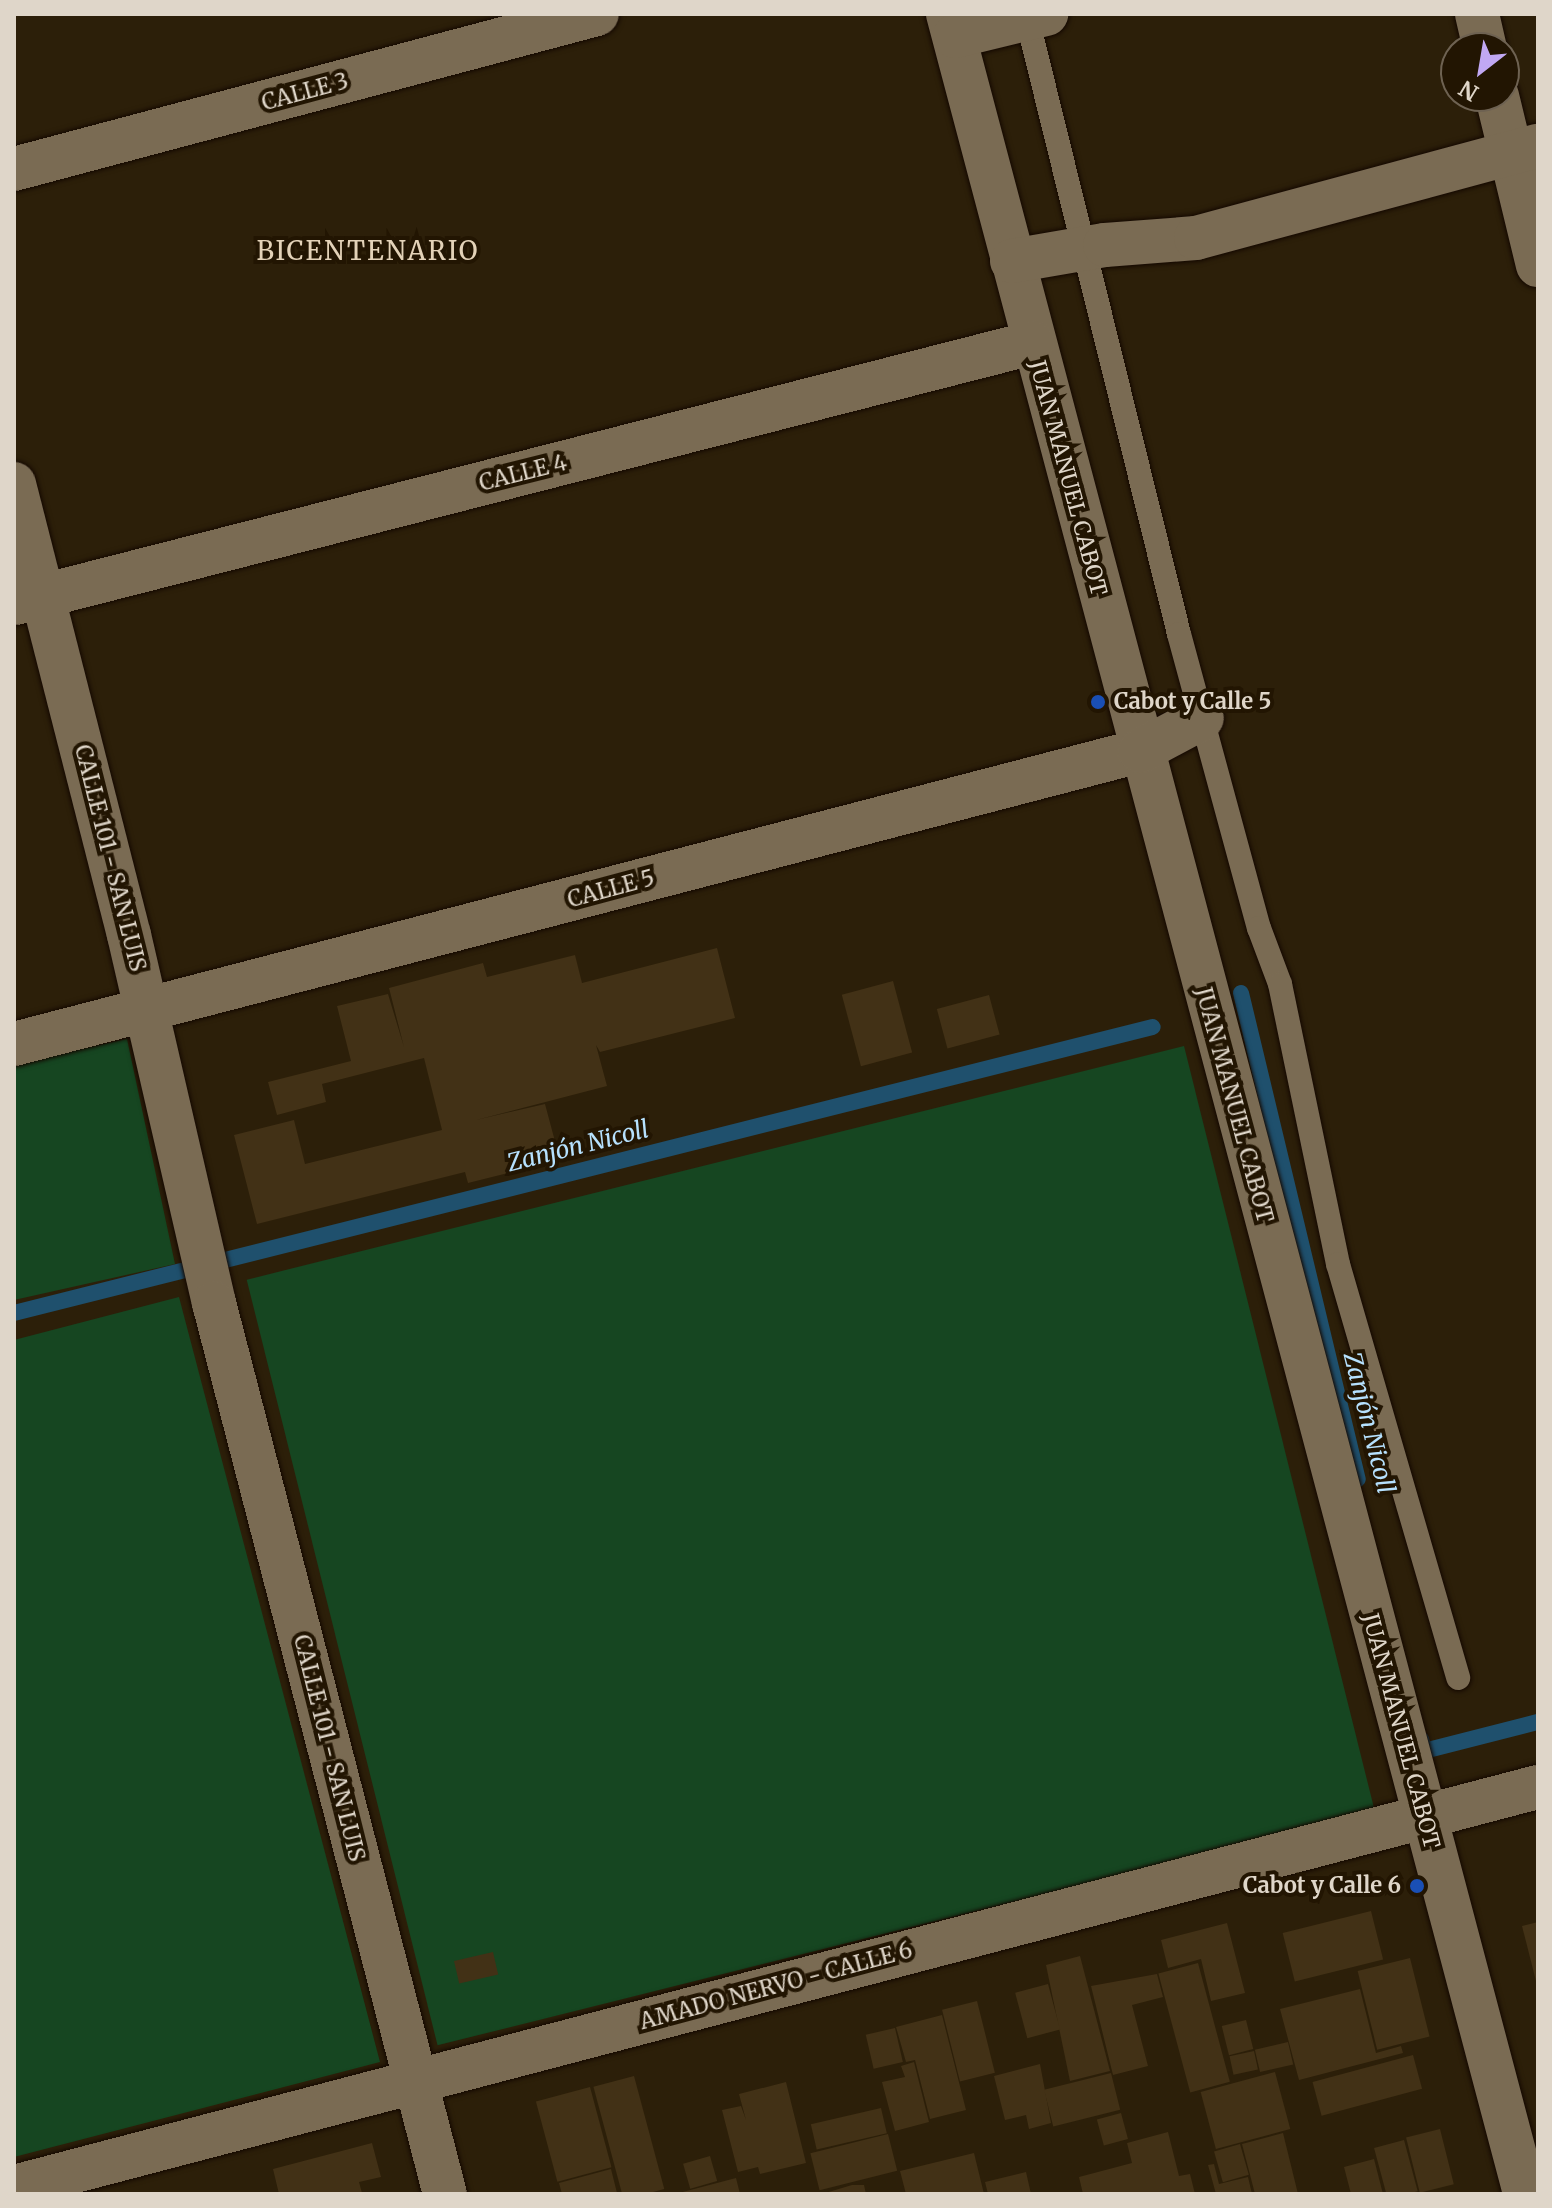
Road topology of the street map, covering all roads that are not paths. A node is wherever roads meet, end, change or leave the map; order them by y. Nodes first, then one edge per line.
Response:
1 (597, 14) edge
2 (1037, 16) edge
3 (952, 25) edge
4 (1505, 112) edge
5 (1524, 149) edge
6 (14, 169) edge
7 (1083, 248) junction
8 (1012, 261) junction
9 (1538, 265) edge
10 (1032, 343) junction
11 (14, 484) edge
12 (29, 599) edge
13 (1202, 718) junction
14 (1140, 751) junction
15 (148, 1010) junction
16 (14, 1044) edge
17 (1458, 1678) dead end
18 (1538, 1787) edge
19 (1421, 1816) junction
20 (415, 2081) junction
21 (14, 2187) edge
22 (445, 2194) edge
23 (1525, 2194) edge

1 - 6 street, CALLE 3
2 - 3 street
2 - 7 lane
3 - 8 street, JUAN MANUEL CABOT
4 - 5 street
5 - 7 street
5 - 9 street
7 - 8 street
7 - 13 lane
8 - 10 street, JUAN MANUEL CABOT
10 - 12 street, CALLE 4
10 - 14 street, JUAN MANUEL CABOT
11 - 12 street, CALLE 101 - SAN LUIS
12 - 15 street, CALLE 101 - SAN LUIS
13 - 14 street, CALLE 5
13 - 17 lane
14 - 15 street, CALLE 5
14 - 19 street, JUAN MANUEL CABOT
15 - 16 street, CALLE 5
15 - 20 street, CALLE 101 - SAN LUIS
18 - 19 street, AMADO NERVO - CALLE 6
19 - 20 street, AMADO NERVO - CALLE 6
19 - 23 street, JUAN MANUEL CABOT
20 - 21 street, AMADO NERVO - CALLE 6
20 - 22 street, CALLE 101 - SAN LUIS

